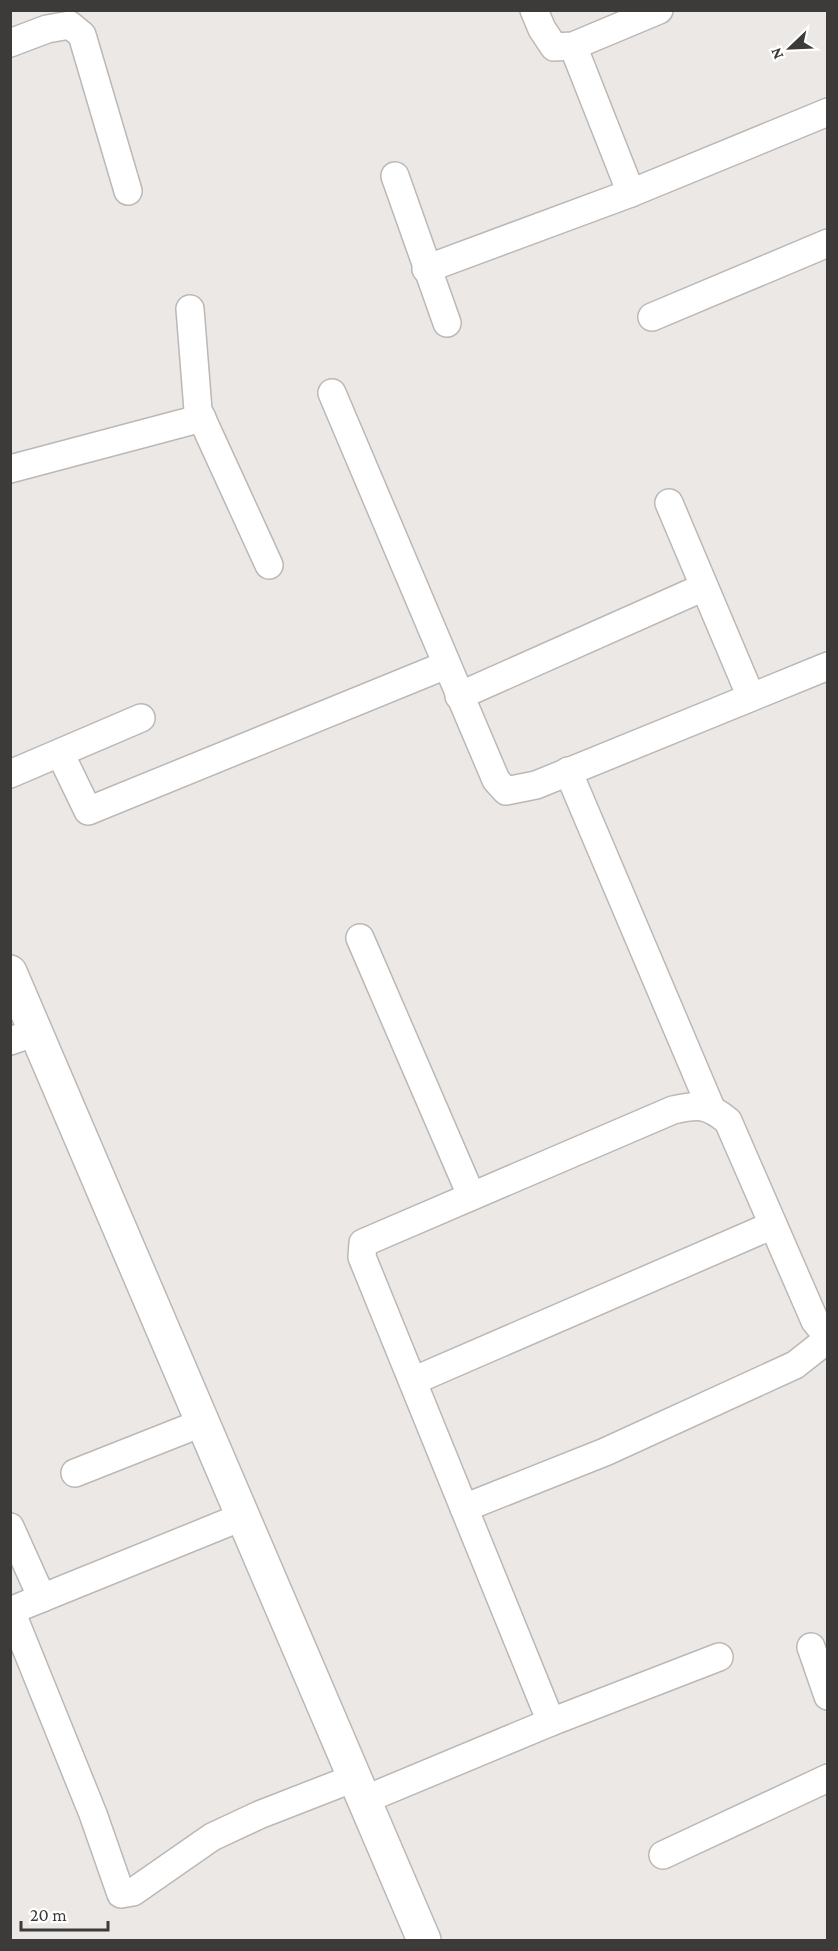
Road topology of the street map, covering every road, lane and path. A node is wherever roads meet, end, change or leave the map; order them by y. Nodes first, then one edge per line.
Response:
1 (534, 10) edge
2 (658, 10) edge
3 (10, 43) edge
4 (573, 46) junction
5 (828, 112) edge
6 (395, 176) dead end
7 (128, 191) dead end
8 (631, 193) junction
9 (828, 243) edge
10 (426, 269) junction
11 (190, 309) dead end
12 (652, 317) dead end
13 (447, 323) dead end
14 (332, 393) dead end
15 (202, 418) junction
16 (10, 469) edge
17 (669, 503) dead end
18 (268, 565) dead end
19 (704, 587) junction
20 (446, 665) junction
21 (828, 666) edge
22 (459, 696) junction
23 (751, 697) junction
24 (141, 718) dead end
25 (60, 753) junction
26 (568, 771) junction
27 (10, 774) edge
28 (360, 938) dead end
29 (10, 972) edge
30 (23, 1036) edge
31 (711, 1108) junction
32 (471, 1195) junction
33 (773, 1225) junction
34 (828, 1331) edge
35 (828, 1340) edge
36 (412, 1381) junction
37 (204, 1422) junction
38 (75, 1473) dead end
39 (464, 1508) junction
40 (244, 1516) junction
41 (10, 1527) edge
42 (42, 1598) junction
43 (11, 1611) edge
44 (811, 1647) dead end
45 (719, 1657) dead end
46 (828, 1696) edge
47 (551, 1722) junction
48 (828, 1778) edge
49 (359, 1789) junction
50 (663, 1855) dead end
51 (424, 1941) edge

1 - 4 street
2 - 4 street
3 - 7 street
4 - 8 street
5 - 8 street
6 - 10 street
8 - 10 street
9 - 12 street
10 - 13 street
11 - 15 street
14 - 20 street
15 - 16 street
15 - 18 street
17 - 19 street
19 - 22 street
19 - 23 street
20 - 22 street
20 - 25 street
21 - 23 street
22 - 26 street
23 - 26 street
24 - 25 street
25 - 27 street
26 - 31 street
28 - 32 street
29 - 30 street
30 - 37 street
31 - 32 street
31 - 33 street
32 - 36 street
33 - 34 street
33 - 36 street
35 - 39 street
36 - 39 street
37 - 38 street
37 - 40 street
39 - 47 street
40 - 42 street
40 - 49 street
41 - 42 street
42 - 43 street
43 - 49 street
44 - 46 street
45 - 47 street
47 - 49 street
48 - 50 street
49 - 51 street

